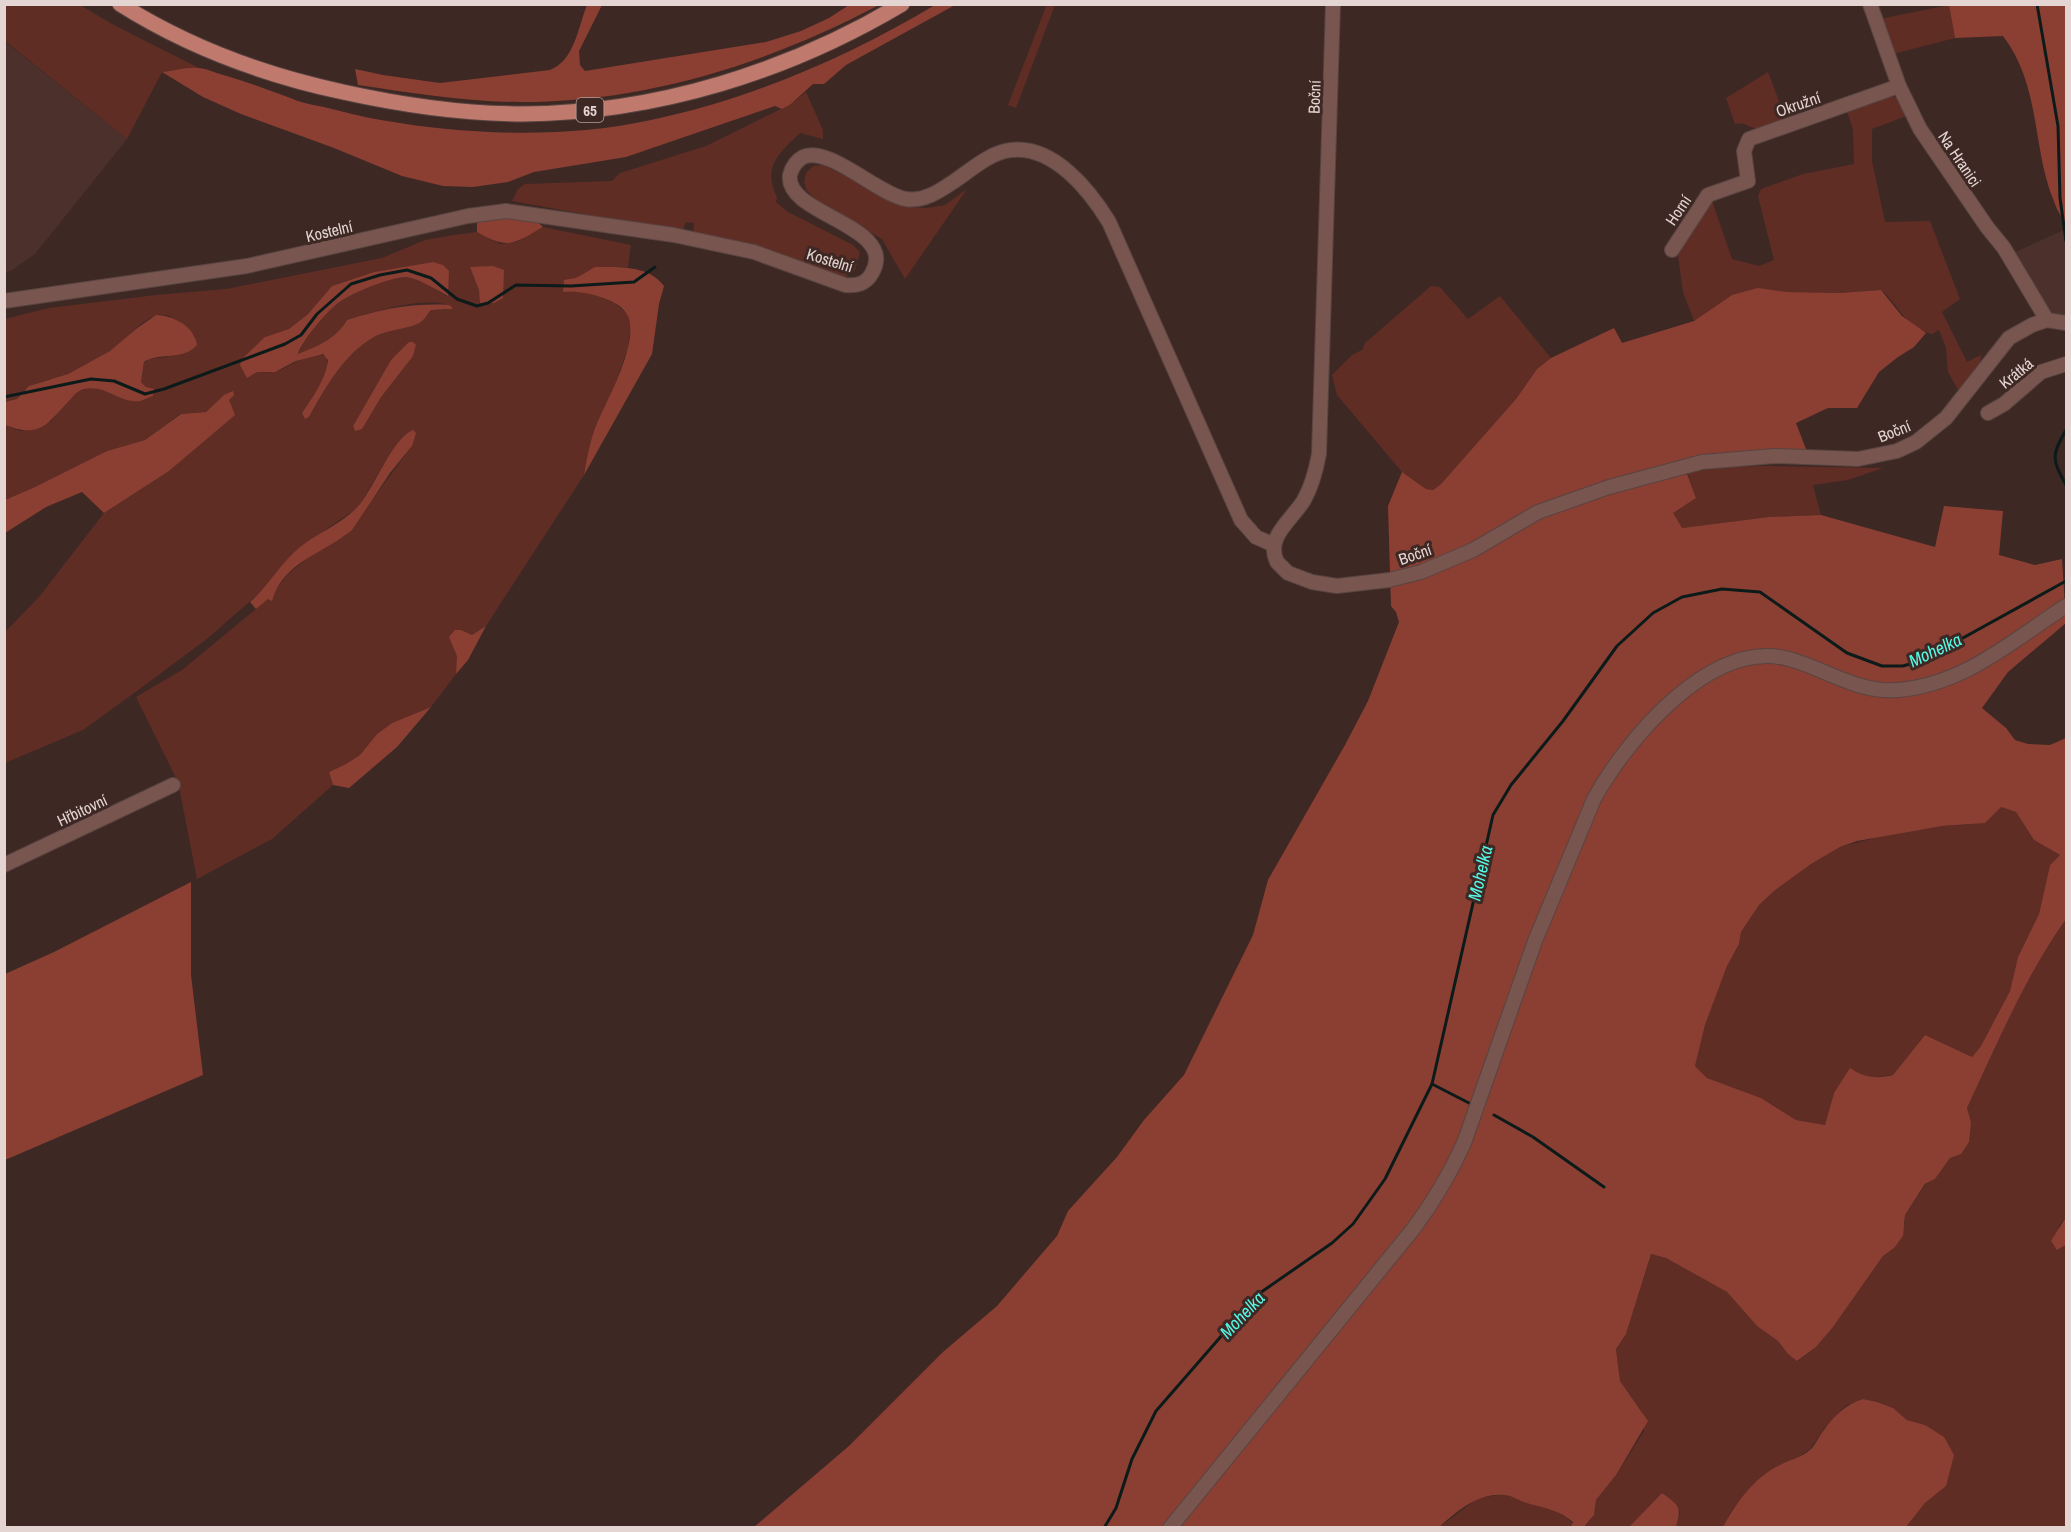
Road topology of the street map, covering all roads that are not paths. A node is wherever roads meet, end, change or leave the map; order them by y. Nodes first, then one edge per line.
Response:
1 (120, 4) edge
2 (903, 4) edge
3 (1333, 4) edge
4 (1870, 4) edge
5 (1899, 86) junction
6 (1748, 181) joint
7 (1672, 249) dead end
8 (4, 301) edge
9 (2047, 320) junction
10 (2067, 323) edge
11 (2067, 364) edge
12 (1988, 413) dead end
13 (1274, 545) junction
14 (2067, 606) edge
15 (173, 785) dead end
16 (4, 865) edge
17 (1170, 1527) edge

1 - 2 main road, 65
3 - 13 street, Boční
4 - 5 street, Na Hranici
5 - 6 street, Okružní
5 - 9 street, Na Hranici
6 - 7 street, Horní
8 - 13 street, Kostelní
9 - 10 street
9 - 13 street, Boční
11 - 12 street, Krátká
14 - 17 street
15 - 16 street, Hřbitovní

